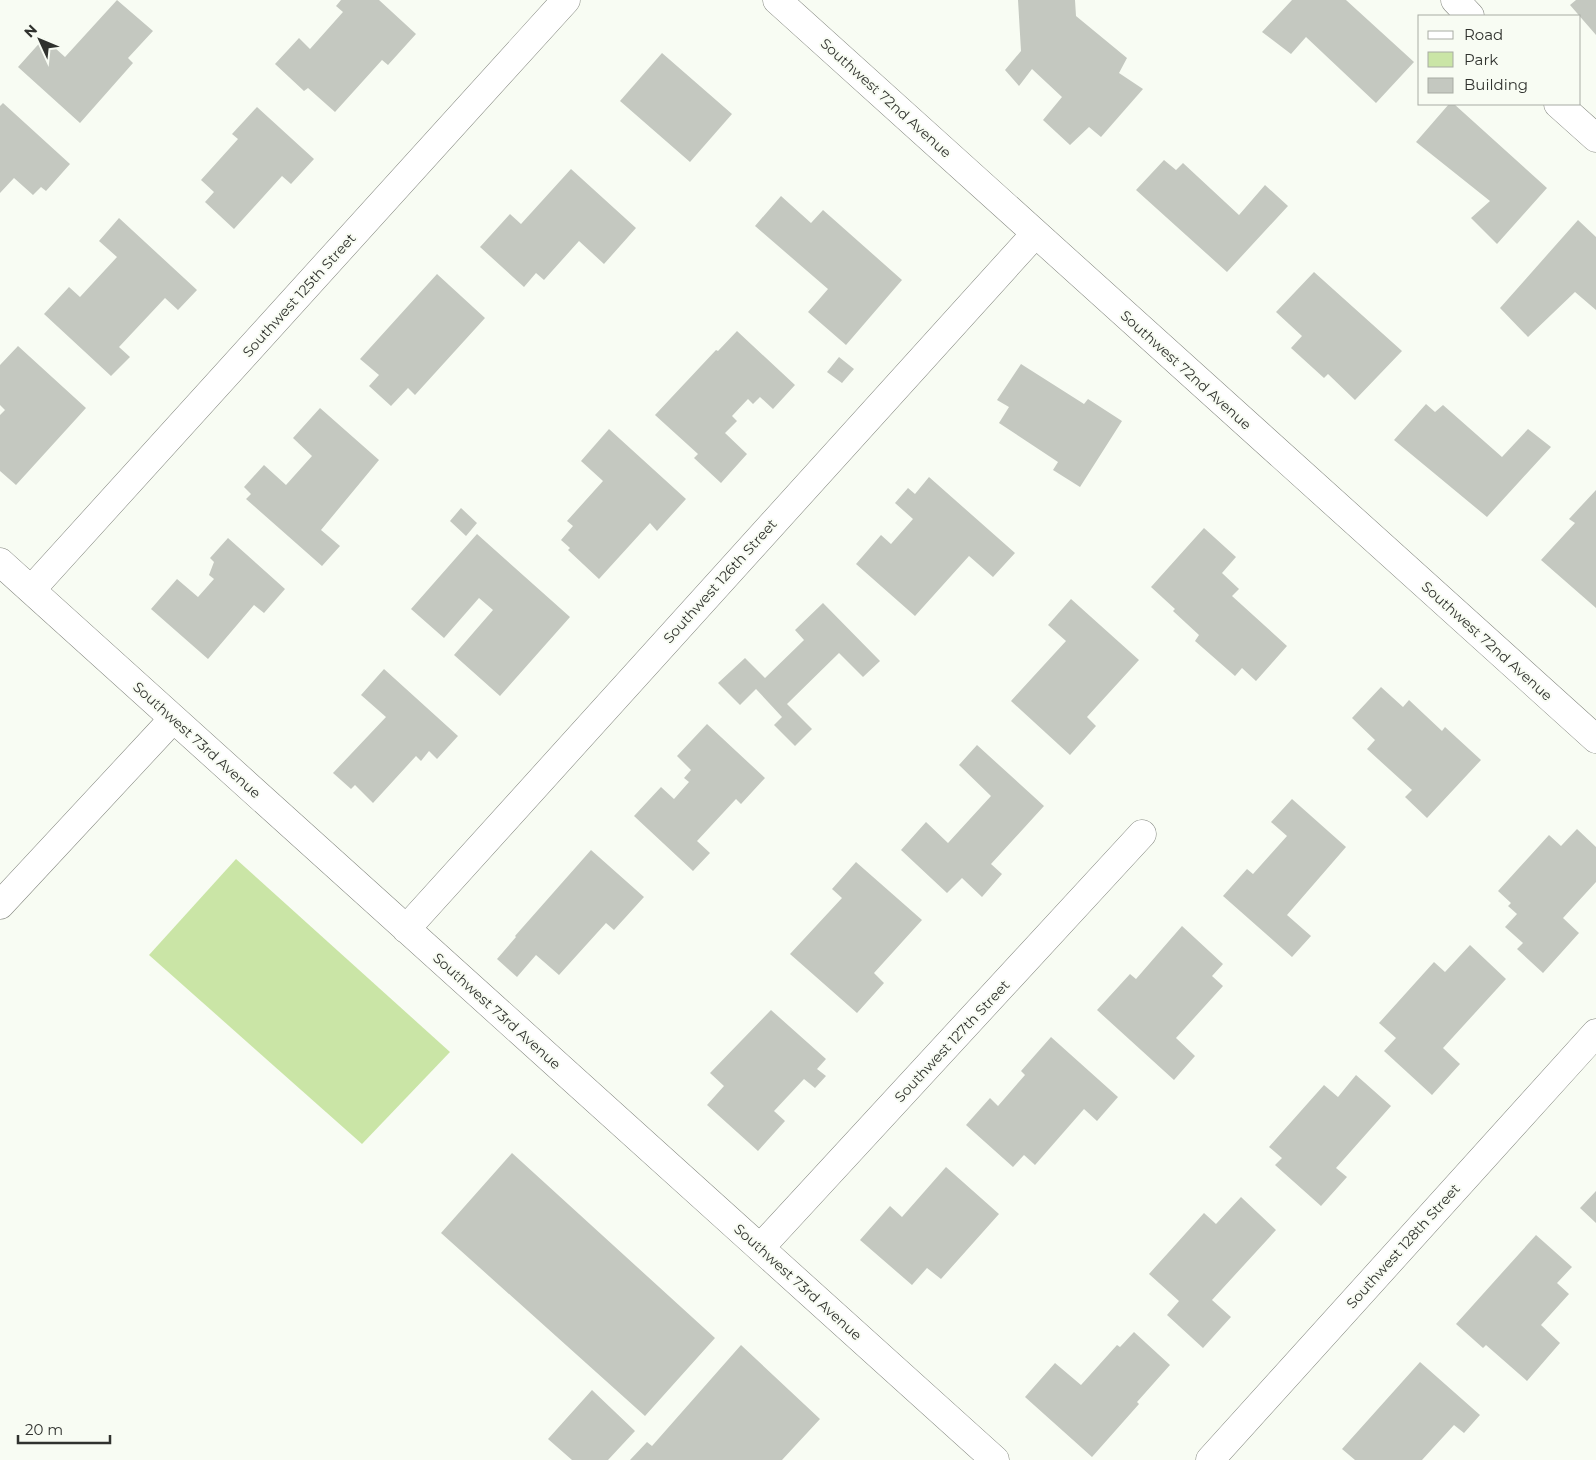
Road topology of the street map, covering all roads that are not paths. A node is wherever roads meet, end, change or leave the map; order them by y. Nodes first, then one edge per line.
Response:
1 (566, 0) edge
2 (777, 0) edge
3 (1455, 0) edge
4 (1469, 15) edge
5 (1559, 105) edge
6 (1596, 138) edge
7 (1036, 234) junction
8 (0, 562) edge
9 (31, 590) junction
10 (173, 719) junction
11 (1596, 739) edge
12 (1142, 834) dead end
13 (0, 905) edge
14 (406, 929) junction
15 (1596, 1033) edge
16 (760, 1248) junction
17 (995, 1460) edge
18 (1210, 1460) edge

1 - 9 street, Southwest 125th Street
2 - 7 street, Southwest 72nd Avenue
3 - 4 street
5 - 6 street
7 - 11 street, Southwest 72nd Avenue
7 - 14 street, Southwest 126th Street
8 - 9 street, Southwest 73rd Avenue
9 - 10 street, Southwest 73rd Avenue
10 - 13 street
10 - 14 street, Southwest 73rd Avenue
12 - 16 street, Southwest 127th Street
14 - 16 street, Southwest 73rd Avenue
15 - 18 street, Southwest 128th Street
16 - 17 street, Southwest 73rd Avenue

